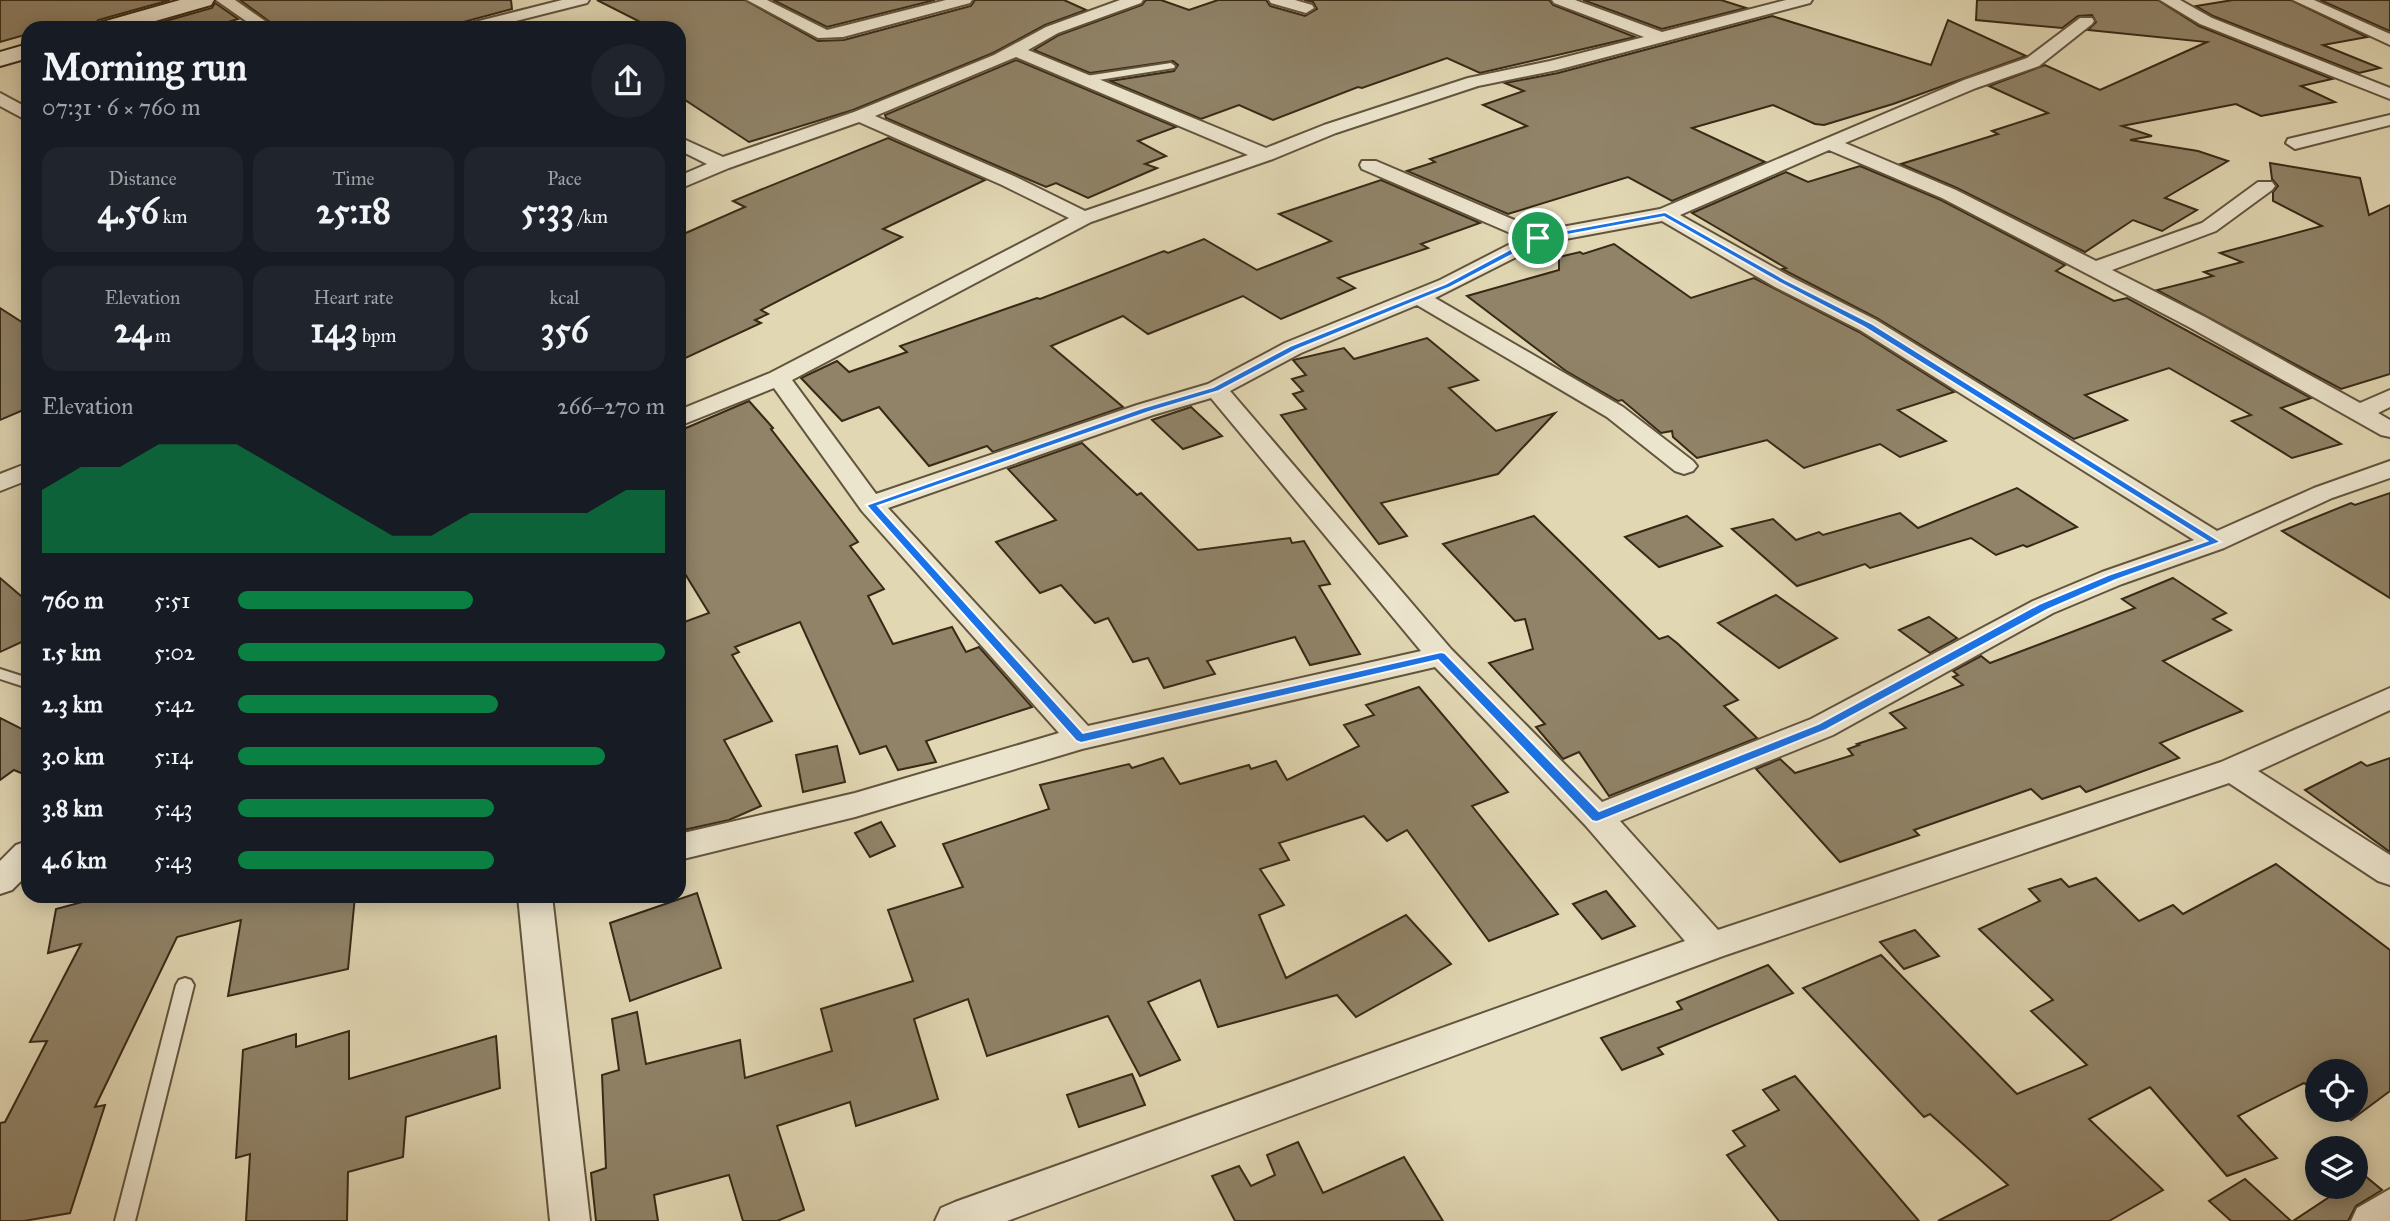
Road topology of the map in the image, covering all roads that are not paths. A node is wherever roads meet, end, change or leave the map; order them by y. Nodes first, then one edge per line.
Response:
1 (203, 0) edge
2 (224, 0) edge
3 (581, 0) edge
4 (755, 0) edge
5 (964, 0) edge
6 (1135, 0) edge
7 (1277, 0) edge
8 (1560, 0) edge
9 (1804, 0) edge
10 (2168, 0) edge
11 (2301, 0) edge
12 (1306, 8) dead end
13 (131, 21) edge
14 (256, 21) edge
15 (497, 21) edge
16 (2086, 21) dead end
17 (1660, 37) junction
18 (2390, 40) edge
19 (1015, 51) junction
20 (21, 53) edge
21 (0, 59) edge
22 (1171, 66) dead end
23 (1086, 79) junction
24 (2390, 94) edge
25 (0, 98) edge
26 (21, 112) edge
27 (860, 116) junction
28 (2390, 120) edge
29 (2295, 143) dead end
30 (1831, 144) junction
31 (686, 146) edge
32 (1266, 155) junction
33 (722, 164) junction
34 (1369, 165) dead end
35 (686, 180) edge
36 (2265, 186) dead end
37 (1665, 214) junction
38 (1084, 218) junction
39 (1538, 238) junction
40 (2094, 268) junction
41 (1418, 297) junction
42 (778, 377) junction
43 (1216, 389) junction
44 (2390, 397) edge
45 (2360, 413) junction
46 (686, 416) edge
47 (2390, 430) edge
48 (1684, 467) dead end
49 (2390, 469) edge
50 (21, 474) edge
51 (0, 483) edge
52 (871, 505) junction
53 (2215, 542) junction
54 (1441, 656) junction
55 (0, 674) edge
56 (21, 681) edge
57 (2390, 698) edge
58 (1081, 738) junction
59 (2232, 770) junction
60 (1597, 817) junction
61 (686, 845) edge
62 (21, 861) edge
63 (2390, 872) edge
64 (0, 881) edge
65 (537, 903) edge
66 (1711, 946) junction
67 (185, 985) dead end
68 (2390, 1208) edge
69 (125, 1221) edge
70 (570, 1221) edge
71 (955, 1221) edge
72 (2371, 1221) edge

1 - 13 street
2 - 14 street
3 - 15 street
4 - 5 street
6 - 19 street
7 - 12 street
8 - 17 street
9 - 17 street
10 - 24 street
11 - 18 street
16 - 30 street
17 - 32 street
19 - 23 street
19 - 27 street
20 - 21 street
22 - 23 lane
23 - 32 street
25 - 26 street
27 - 33 street
27 - 38 street
28 - 29 street
30 - 37 street
30 - 40 street
31 - 33 street
32 - 38 street
33 - 35 street
34 - 39 street
36 - 40 street
37 - 39 street
37 - 53 street
38 - 42 street
39 - 41 street
40 - 45 street
41 - 43 street
41 - 48 street
42 - 46 street
42 - 52 street
43 - 52 street
43 - 54 street
44 - 45 street
45 - 47 street
49 - 53 street
50 - 51 street
52 - 58 street
53 - 60 street
54 - 58 street
54 - 60 street
55 - 56 lane
57 - 59 street
58 - 61 street
59 - 63 street
59 - 66 street
60 - 66 street
62 - 64 street
65 - 70 street
66 - 71 street
67 - 69 lane
68 - 72 street

